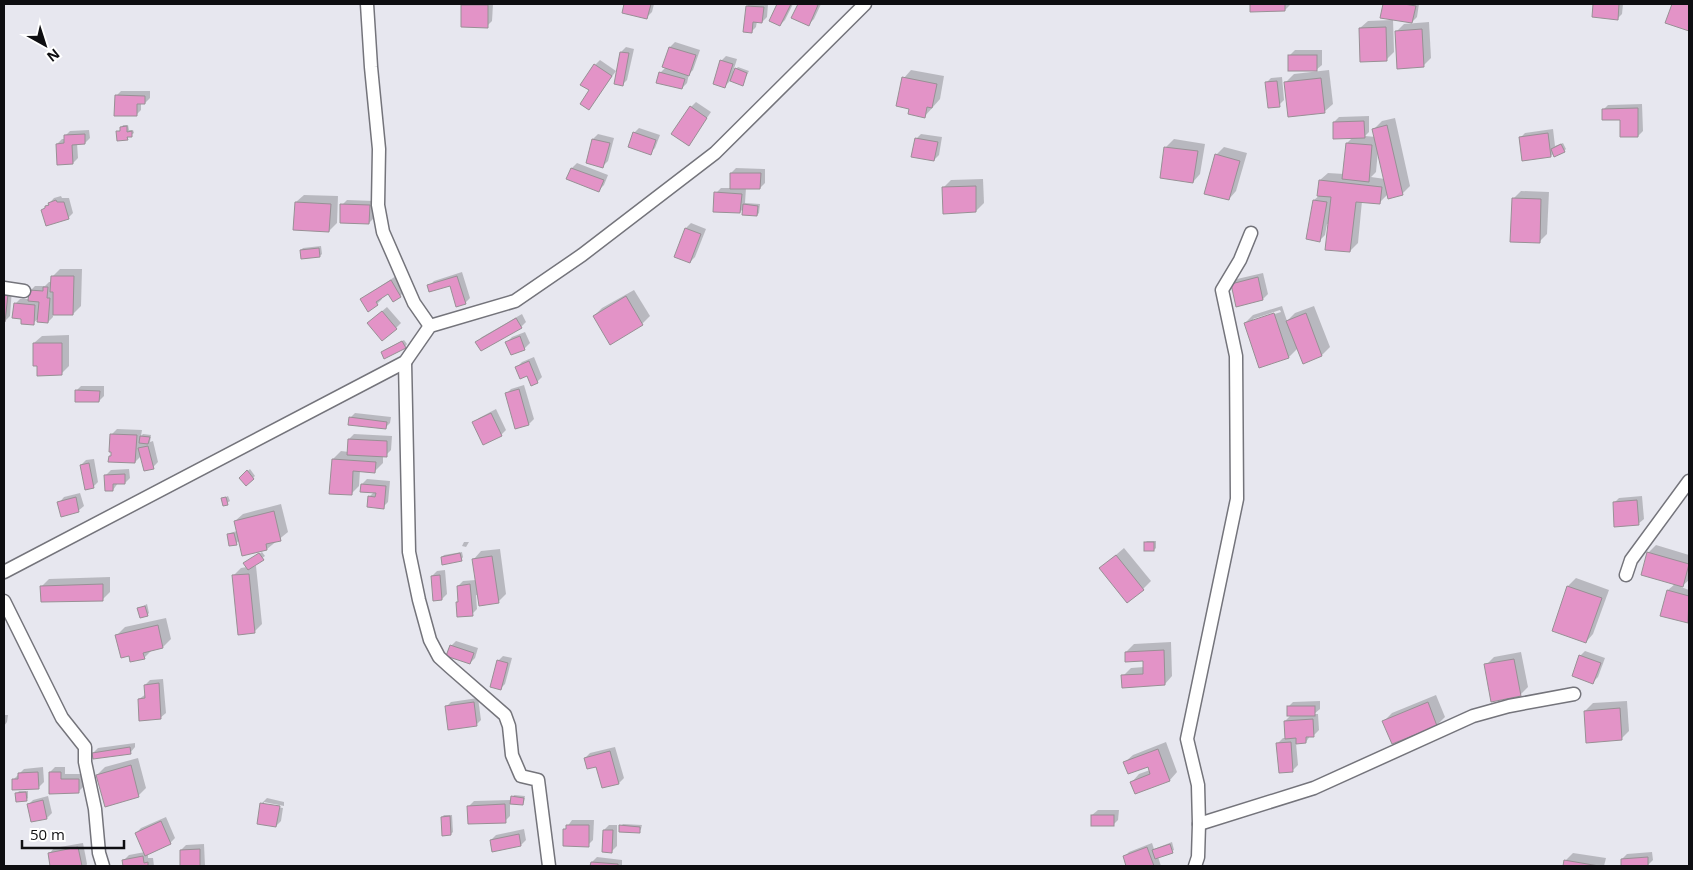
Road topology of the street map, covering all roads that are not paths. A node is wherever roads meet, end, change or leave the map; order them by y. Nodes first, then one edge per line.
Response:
1 (367, 4) edge
2 (866, 4) edge
3 (1251, 233) dead end
4 (4, 288) edge
5 (24, 291) dead end
6 (430, 326) junction
7 (405, 362) junction
8 (1689, 481) edge
9 (4, 572) edge
10 (1626, 575) dead end
11 (4, 601) edge
12 (1574, 694) dead end
13 (1199, 824) junction
14 (103, 866) edge
15 (549, 866) edge
16 (1195, 866) edge

1 - 6 street
2 - 6 street
3 - 13 street
4 - 5 street
6 - 7 street
7 - 9 street
7 - 15 street
8 - 10 street
11 - 14 street
12 - 13 street
13 - 16 street

